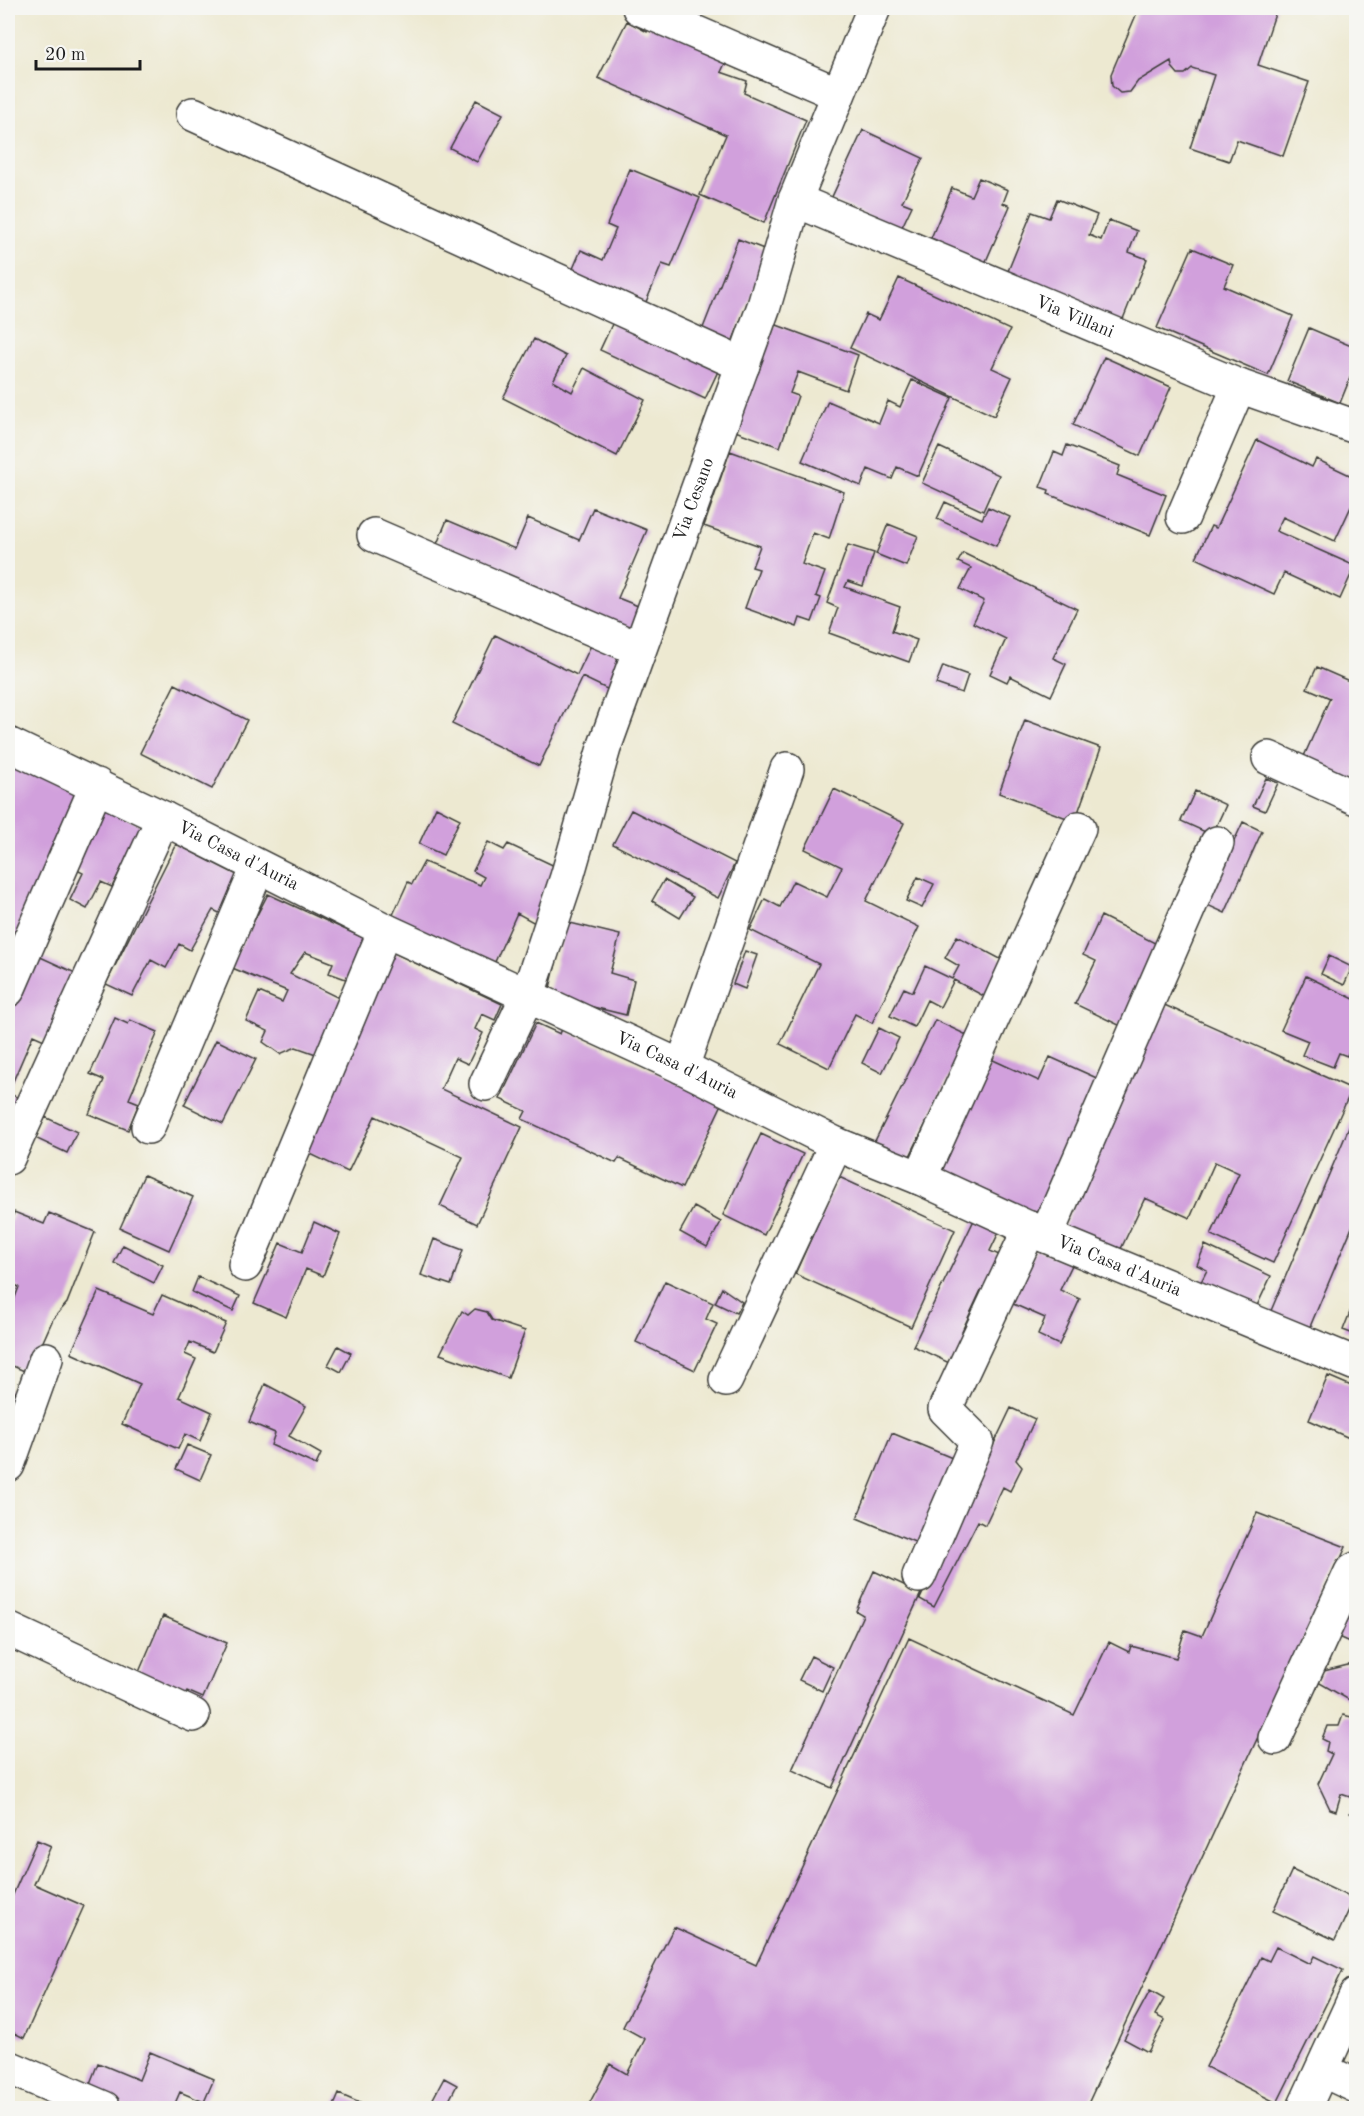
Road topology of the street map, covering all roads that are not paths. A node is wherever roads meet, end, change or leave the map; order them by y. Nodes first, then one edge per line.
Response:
1 (639, 8) edge
2 (874, 8) edge
3 (838, 94) junction
4 (193, 114) dead end
5 (795, 201) junction
6 (743, 365) junction
7 (1239, 386) junction
8 (1356, 427) edge
9 (1183, 517) dead end
10 (374, 535) dead end
11 (639, 649) junction
12 (8, 744) edge
13 (1269, 758) dead end
14 (787, 769) dead end
15 (97, 785) junction
16 (1356, 798) edge
17 (163, 818) junction
18 (1080, 828) dead end
19 (1217, 843) dead end
20 (258, 867) junction
21 (385, 930) junction
22 (8, 990) edge
23 (527, 997) junction
24 (682, 1067) junction
25 (486, 1084) dead end
26 (148, 1127) dead end
27 (836, 1144) junction
28 (8, 1158) edge
29 (920, 1178) junction
30 (1038, 1232) junction
31 (245, 1265) dead end
32 (46, 1359) dead end
33 (1356, 1364) edge
34 (726, 1380) dead end
35 (8, 1465) edge
36 (1356, 1569) edge
37 (919, 1576) dead end
38 (8, 1629) edge
39 (193, 1715) dead end
40 (1275, 1738) dead end
41 (1356, 1995) edge
42 (8, 2067) edge
43 (1322, 2070) junction
44 (1356, 2086) edge
45 (104, 2109) edge
46 (1304, 2109) edge

1 - 3 street
2 - 3 street, Via Cesano
3 - 5 street, Via Cesano
4 - 6 street
5 - 6 street, Via Cesano
5 - 7 street, Via Villani
6 - 11 street, Via Cesano
7 - 8 street, Via Villani
7 - 9 street
10 - 11 street
11 - 23 street, Via Cesano
12 - 15 street, Via Casa d'Auria
13 - 16 street
14 - 24 street
15 - 17 street, Via Casa d'Auria
15 - 22 street
17 - 20 street, Via Casa d'Auria
17 - 28 street
18 - 29 street
19 - 30 street
20 - 21 street, Via Casa d'Auria
20 - 26 street
21 - 23 street, Via Casa d'Auria
21 - 31 street
23 - 24 street, Via Casa d'Auria
23 - 25 street, Via Cesano
24 - 27 street, Via Casa d'Auria
27 - 29 street, Via Casa d'Auria
27 - 34 street
29 - 30 street, Via Casa d'Auria
30 - 33 street, Via Casa d'Auria
30 - 37 street
32 - 35 street
36 - 40 street
38 - 39 street
41 - 43 street
42 - 45 street
43 - 44 street
43 - 46 street

